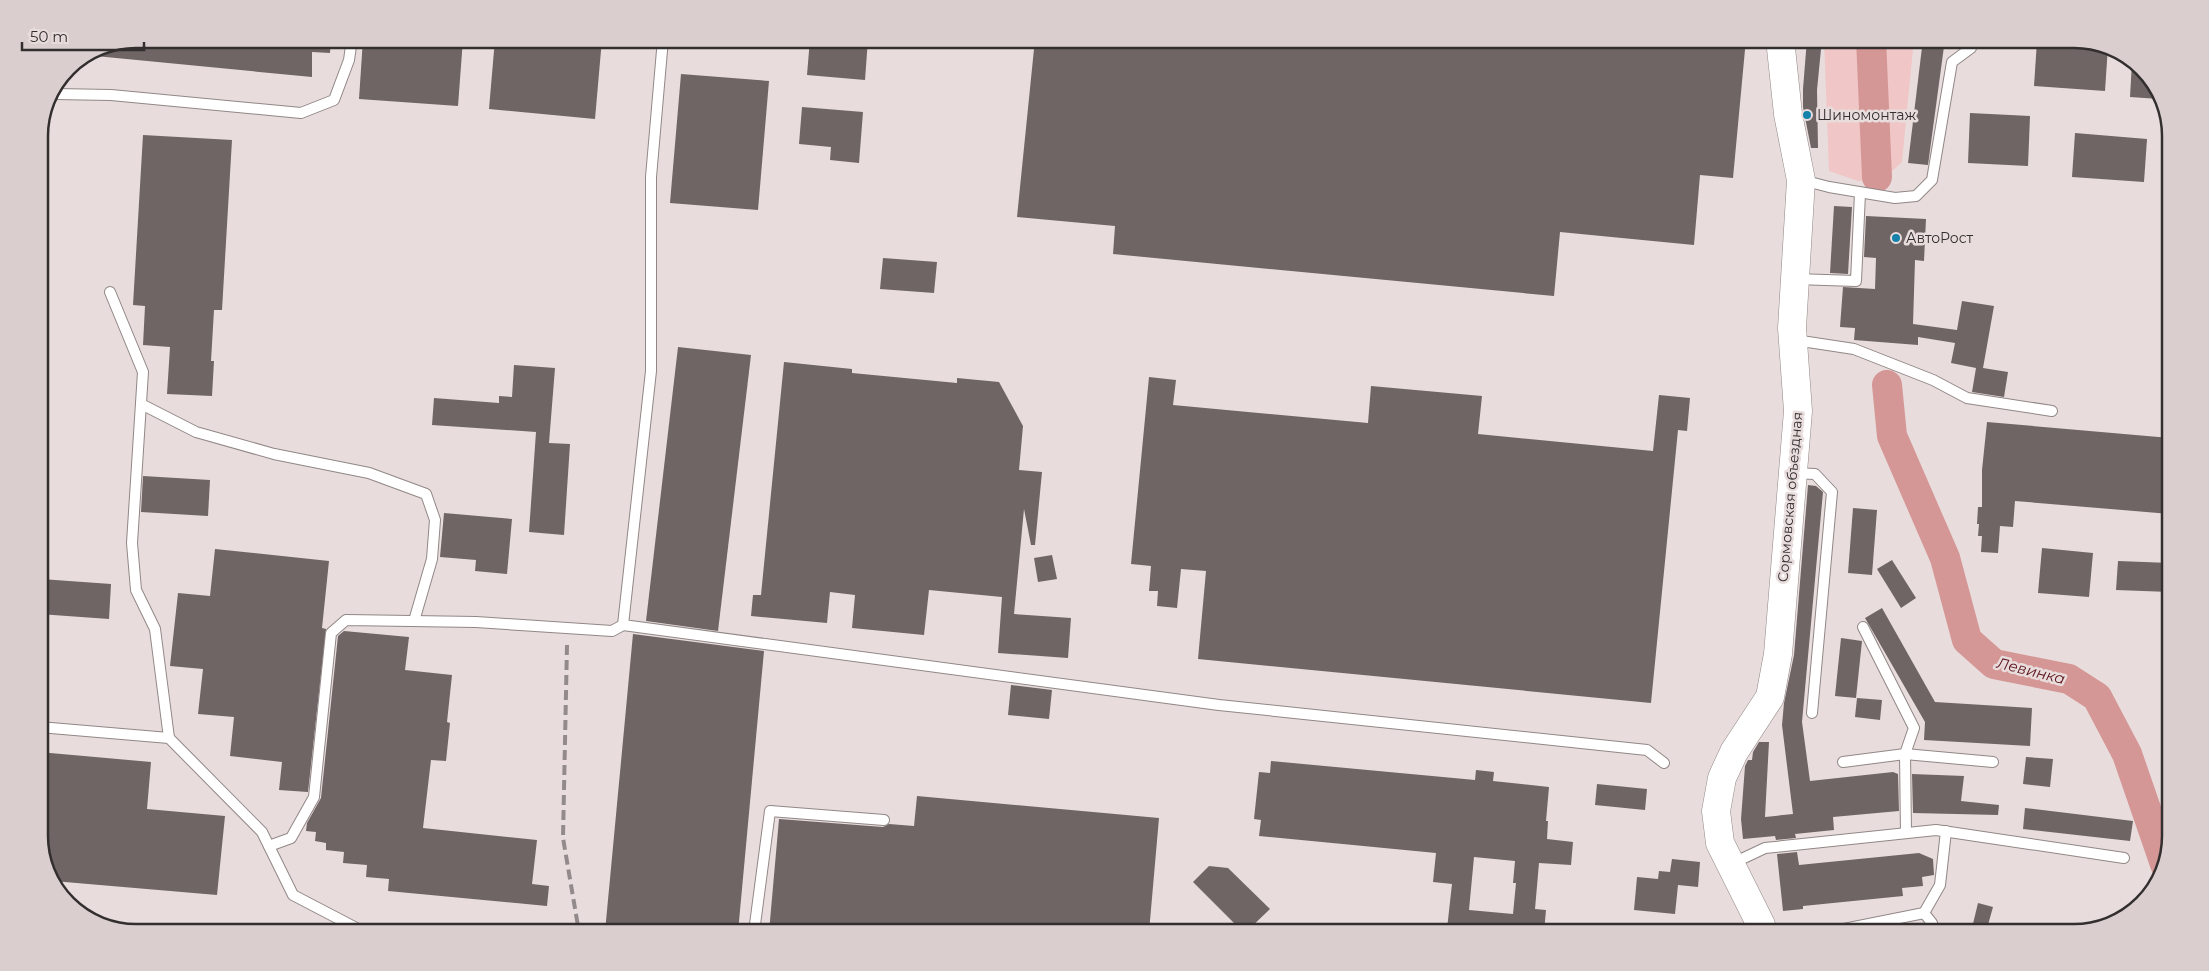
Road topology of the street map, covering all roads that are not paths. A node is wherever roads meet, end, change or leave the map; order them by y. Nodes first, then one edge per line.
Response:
1 (351, 48) edge
2 (662, 48) edge
3 (1781, 48) edge
4 (1971, 48) edge
5 (58, 94) edge
6 (1801, 180) junction
7 (1860, 193) junction
8 (1794, 279) junction
9 (110, 292) dead end
10 (1793, 339) junction
11 (141, 404) junction
12 (2052, 411) dead end
13 (1792, 473) junction
14 (414, 621) junction
15 (622, 625) junction
16 (1863, 627) dead end
17 (1812, 713) dead end
18 (48, 728) edge
19 (168, 738) junction
20 (1905, 754) junction
21 (1843, 762) dead end
22 (1993, 762) dead end
23 (1664, 763) dead end
24 (884, 820) dead end
25 (1946, 831) junction
26 (1906, 833) junction
27 (269, 846) junction
28 (2124, 858) dead end
29 (1730, 864) junction
30 (1924, 913) junction
31 (349, 924) edge
32 (755, 924) edge
33 (1760, 924) edge
34 (1869, 924) edge
35 (1932, 924) edge

1 - 5 lane
2 - 15 lane
3 - 6 street, Сормовская объездная
4 - 7 lane
6 - 7 lane
6 - 8 street, Сормовская объездная
7 - 8 lane
8 - 10 street, Сормовская объездная
9 - 11 lane
10 - 12 lane
10 - 13 street, Сормовская объездная
11 - 14 lane
11 - 19 lane
13 - 17 lane
13 - 29 street, Сормовская объездная
14 - 15 lane
14 - 27 lane
15 - 23 lane
16 - 20 lane
18 - 19 lane
19 - 27 lane
20 - 21 lane
20 - 22 lane
20 - 26 lane
24 - 32 lane
25 - 26 lane
25 - 28 lane
25 - 30 lane
26 - 29 lane
27 - 31 lane
29 - 33 street, Сормовская объездная
30 - 34 lane
30 - 35 lane

